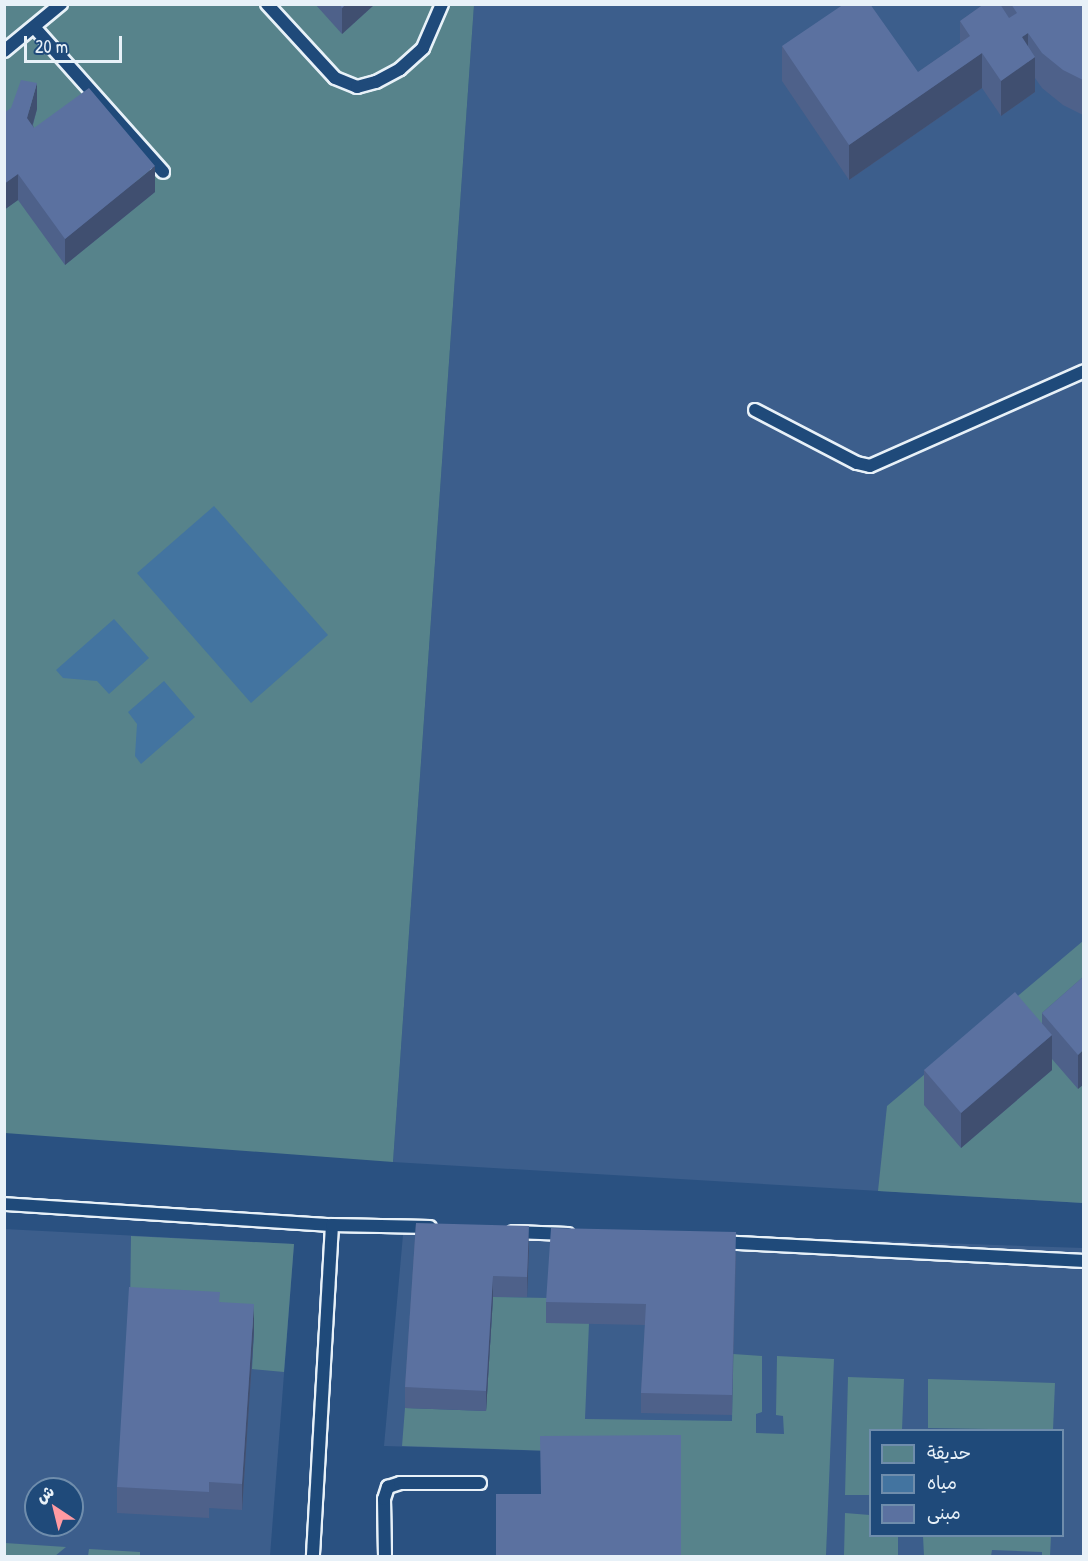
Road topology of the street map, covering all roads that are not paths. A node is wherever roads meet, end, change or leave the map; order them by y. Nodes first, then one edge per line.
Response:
1 (61, 4) edge
2 (267, 4) edge
3 (442, 4) edge
4 (34, 27) junction
5 (4, 51) edge
6 (163, 172) dead end
7 (1083, 371) edge
8 (755, 410) dead end
9 (4, 1204) edge
10 (332, 1225) junction
11 (440, 1228) edge
12 (500, 1231) edge
13 (583, 1235) edge
14 (702, 1241) edge
15 (1083, 1261) edge
16 (480, 1483) dead end
17 (313, 1557) edge
18 (385, 1557) edge

1 - 4 lane
2 - 3 lane
4 - 5 lane
4 - 6 lane
7 - 8 lane
9 - 10 lane
10 - 11 lane
10 - 17 lane
12 - 13 lane
14 - 15 lane
16 - 18 lane

